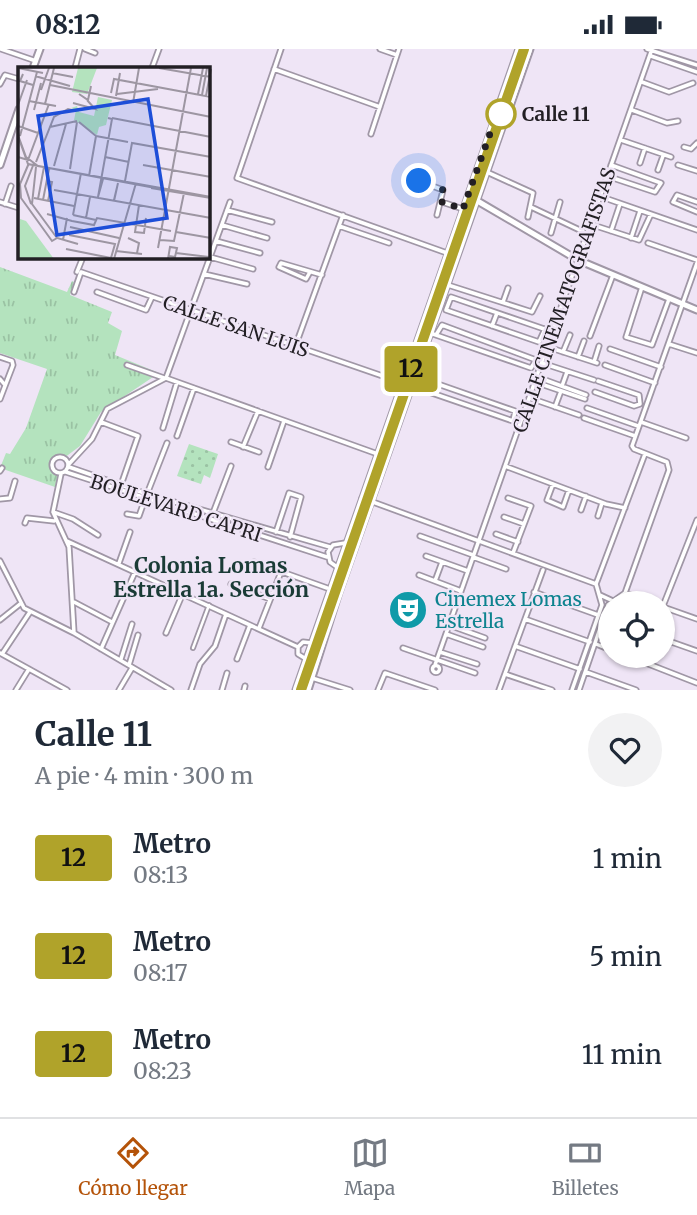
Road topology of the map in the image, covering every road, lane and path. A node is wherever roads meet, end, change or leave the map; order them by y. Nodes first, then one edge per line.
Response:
1 (1, 49) edge
2 (40, 49) edge
3 (83, 49) edge
4 (159, 49) edge
5 (281, 49) edge
6 (380, 49) edge
7 (399, 49) edge
8 (519, 49) edge
9 (530, 49) edge
10 (650, 49) edge
11 (95, 53) dead end
12 (397, 55) junction
13 (650, 56) junction
14 (36, 61) junction
15 (697, 65) edge
16 (33, 67) edge
17 (75, 67) edge
18 (152, 67) edge
19 (274, 69) junction
20 (697, 72) edge
21 (18, 79) edge
22 (642, 82) junction
23 (693, 83) dead end
24 (0, 84) edge
25 (500, 104) dead end
26 (380, 107) junction
27 (509, 109) dead end
28 (632, 110) junction
29 (497, 114) dead end
30 (18, 115) edge
31 (506, 116) dead end
32 (678, 121) dead end
33 (371, 134) dead end
34 (0, 137) edge
35 (8, 140) junction
36 (621, 140) junction
37 (697, 143) edge
38 (684, 147) dead end
39 (645, 148) junction
40 (663, 155) junction
41 (2, 156) edge
42 (671, 157) dead end
43 (640, 163) dead end
44 (0, 165) edge
45 (611, 165) junction
46 (678, 165) dead end
47 (478, 168) junction
48 (658, 170) dead end
49 (697, 171) edge
50 (486, 174) junction
51 (607, 176) junction
52 (419, 181) dead end
53 (11, 186) dead end
54 (469, 196) junction
55 (599, 196) junction
56 (477, 198) junction
57 (230, 202) dead end
58 (442, 202) junction
59 (560, 202) dead end
60 (697, 202) edge
61 (2, 203) edge
62 (620, 204) junction
63 (531, 207) junction
64 (227, 209) junction
65 (463, 209) junction
66 (640, 211) junction
67 (697, 212) edge
68 (651, 214) junction
69 (343, 215) junction
70 (437, 215) dead end
71 (528, 217) dead end
72 (555, 218) junction
73 (272, 222) dead end
74 (590, 224) junction
75 (222, 225) junction
76 (339, 226) junction
77 (697, 230) edge
78 (611, 231) junction
79 (551, 233) dead end
80 (587, 234) junction
81 (631, 237) junction
82 (267, 238) dead end
83 (216, 241) junction
84 (389, 243) dead end
85 (648, 243) dead end
86 (260, 253) dead end
87 (447, 253) junction
88 (210, 257) joint
89 (82, 259) edge
90 (209, 259) edge
91 (578, 260) junction
92 (697, 262) edge
93 (253, 269) dead end
94 (79, 272) junction
95 (310, 272) junction
96 (204, 274) junction
97 (322, 275) junction
98 (613, 275) junction
99 (247, 284) dead end
100 (447, 284) junction
101 (642, 287) junction
102 (508, 288) dead end
103 (74, 292) dead end
104 (97, 292) dead end
105 (540, 296) dead end
106 (152, 297) junction
107 (669, 299) junction
108 (503, 302) junction
109 (683, 305) junction
110 (189, 310) junction
111 (697, 310) edge
112 (497, 313) junction
113 (492, 326) junction
114 (545, 329) junction
115 (553, 332) junction
116 (433, 334) junction
117 (570, 335) dead end
118 (590, 336) dead end
119 (486, 340) junction
120 (584, 341) dead end
121 (669, 344) junction
122 (599, 346) dead end
123 (295, 347) junction
124 (548, 347) junction
125 (610, 349) dead end
126 (482, 351) junction
127 (563, 352) junction
128 (697, 353) edge
129 (0, 357) edge
130 (578, 357) junction
131 (542, 363) junction
132 (127, 365) dead end
133 (605, 365) dead end
134 (661, 367) junction
135 (567, 371) junction
136 (415, 376) junction
137 (165, 378) junction
138 (0, 379) edge
139 (536, 380) junction
140 (177, 382) junction
141 (655, 383) junction
142 (401, 384) junction
143 (5, 385) junction
144 (411, 386) junction
145 (194, 388) junction
146 (562, 389) junction
147 (595, 392) dead end
148 (470, 396) junction
149 (586, 397) dead end
150 (530, 398) junction
151 (0, 399) edge
152 (640, 403) junction
153 (647, 405) junction
154 (466, 406) junction
155 (555, 407) junction
156 (587, 408) dead end
157 (258, 411) junction
158 (284, 421) junction
159 (100, 422) junction
160 (640, 424) junction
161 (163, 428) dead end
162 (177, 436) dead end
163 (635, 436) junction
164 (686, 438) dead end
165 (230, 442) dead end
166 (167, 443) dead end
167 (243, 447) junction
168 (259, 452) dead end
169 (376, 453) junction
170 (645, 454) junction
171 (386, 457) junction
172 (231, 466) dead end
173 (268, 467) dead end
174 (505, 467) junction
175 (66, 469) junction
176 (15, 481) dead end
177 (553, 484) junction
178 (121, 485) junction
179 (569, 490) junction
180 (147, 494) junction
181 (586, 496) junction
182 (361, 498) junction
183 (508, 498) dead end
184 (0, 499) edge
185 (145, 499) junction
186 (371, 501) junction
187 (603, 503) junction
188 (625, 508) junction
189 (581, 510) dead end
190 (53, 512) junction
191 (127, 514) dead end
192 (213, 514) junction
193 (598, 516) dead end
194 (504, 517) dead end
195 (697, 520) edge
196 (55, 521) junction
197 (25, 523) dead end
198 (524, 524) junction
199 (130, 532) dead end
200 (276, 532) junction
201 (496, 534) dead end
202 (97, 535) dead end
203 (420, 536) dead end
204 (290, 537) junction
205 (67, 541) junction
206 (478, 542) junction
207 (518, 542) junction
208 (345, 543) junction
209 (330, 547) junction
210 (513, 553) junction
211 (426, 556) dead end
212 (473, 556) junction
213 (327, 557) junction
214 (0, 561) edge
215 (254, 562) dead end
216 (442, 562) junction
217 (119, 563) junction
218 (337, 568) junction
219 (506, 569) dead end
220 (543, 570) dead end
221 (468, 571) junction
222 (135, 572) junction
223 (281, 572) junction
224 (419, 575) dead end
225 (435, 581) junction
226 (231, 584) dead end
227 (596, 584) junction
228 (327, 588) dead end
229 (461, 590) junction
230 (599, 591) edge
231 (626, 591) edge
232 (669, 591) edge
233 (183, 593) junction
234 (534, 593) junction
235 (270, 599) junction
236 (72, 602) junction
237 (20, 604) junction
238 (209, 605) junction
239 (30, 611) junction
240 (675, 611) edge
241 (226, 614) junction
242 (598, 615) edge
243 (525, 619) junction
244 (697, 619) edge
245 (0, 620) edge
246 (112, 622) junction
247 (598, 623) edge
248 (132, 624) dead end
249 (250, 625) junction
250 (449, 625) junction
251 (258, 628) junction
252 (74, 632) junction
253 (166, 633) dead end
254 (598, 633) edge
255 (446, 634) junction
256 (138, 635) dead end
257 (485, 638) dead end
258 (590, 642) junction
259 (312, 643) junction
260 (675, 643) edge
261 (596, 644) joint
262 (515, 646) junction
263 (298, 647) junction
264 (483, 647) dead end
265 (193, 648) dead end
266 (403, 648) dead end
267 (102, 649) junction
268 (697, 651) edge
269 (440, 652) junction
270 (1, 653) edge
271 (585, 656) junction
272 (591, 658) junction
273 (237, 659) dead end
274 (121, 660) junction
275 (306, 660) junction
276 (436, 663) junction
277 (477, 664) dead end
278 (130, 666) junction
279 (659, 668) edge
280 (29, 669) junction
281 (580, 670) junction
282 (586, 672) junction
283 (227, 673) dead end
284 (475, 673) dead end
285 (505, 674) junction
286 (312, 678) junction
287 (697, 683) edge
288 (60, 688) edge
289 (168, 689) edge
290 (16, 690) edge
291 (67, 690) edge
292 (119, 690) edge
293 (191, 690) edge
294 (222, 690) edge
295 (296, 690) edge
296 (308, 690) edge
297 (350, 690) edge
298 (378, 690) edge
299 (435, 690) edge
300 (499, 690) edge
301 (552, 690) edge
302 (572, 690) edge
303 (579, 690) edge
304 (636, 690) edge

1 - 14 street
2 - 14 main road
3 - 11 street
3 - 17 street
4 - 18 street
5 - 19 street
6 - 12 street
7 - 12 street
8 - 25 main road
9 - 27 main road
10 - 13 street, CALLE CINEMATOGRAFISTAS
10 - 15 street
12 - 26 street
13 - 20 street
13 - 22 street, CALLE CINEMATOGRAFISTAS
14 - 16 main road
19 - 26 street
19 - 69 street
21 - 24 street
22 - 23 street
22 - 28 street, CALLE CINEMATOGRAFISTAS
26 - 33 street
28 - 32 street
28 - 36 street, CALLE CINEMATOGRAFISTAS
29 - 47 main road
30 - 35 main road
31 - 50 main road
34 - 35 street
35 - 41 main road
36 - 39 street
36 - 45 street, CALLE CINEMATOGRAFISTAS
37 - 38 street
39 - 40 street
39 - 43 street
40 - 42 street
40 - 48 street
41 - 44 main road
45 - 51 street, CALLE CINEMATOGRAFISTAS
45 - 51 street
46 - 49 street
47 - 50 street
47 - 54 main road
50 - 56 main road
50 - 63 street
51 - 55 street, CALLE CINEMATOGRAFISTAS
52 - 58 street
53 - 61 street
54 - 56 main road
54 - 65 main road
55 - 62 street
55 - 74 street, CALLE CINEMATOGRAFISTAS
56 - 91 main road
56 - 100 main road
57 - 64 street
58 - 65 street
58 - 70 street
59 - 72 street
60 - 67 street
62 - 66 street
62 - 78 street
63 - 71 street
63 - 72 street
64 - 73 street
64 - 75 street
65 - 87 main road
66 - 68 street
66 - 81 street
68 - 77 street
68 - 81 street
69 - 76 street
69 - 87 street
72 - 79 street
72 - 80 street
74 - 78 street
74 - 80 street, CALLE CINEMATOGRAFISTAS
75 - 82 street
75 - 83 street
76 - 84 street
76 - 97 street
78 - 81 street
80 - 91 street, CALLE CINEMATOGRAFISTAS
83 - 86 street
83 - 88 street
85 - 92 street
87 - 142 main road
88 - 93 street
89 - 94 street
90 - 96 street
91 - 98 main road
91 - 115 street, CALLE CINEMATOGRAFISTAS
92 - 109 street
94 - 103 street
94 - 106 street, CALLE SAN LUIS
95 - 95 street
95 - 97 street
96 - 99 street
96 - 110 street
97 - 123 street
98 - 101 main road
98 - 118 street
100 - 108 street
100 - 116 main road
101 - 107 main road
101 - 107 street
102 - 108 street
104 - 106 street
105 - 108 street
106 - 110 street, CALLE SAN LUIS
107 - 109 main road
109 - 111 main road
109 - 121 street
110 - 123 street, CALLE SAN LUIS
110 - 137 street
112 - 113 street
112 - 113 street
112 - 114 street
113 - 114 street
114 - 115 street
115 - 124 street, CALLE CINEMATOGRAFISTAS
116 - 119 street
116 - 126 street
116 - 136 main road
117 - 127 street
119 - 126 street
119 - 126 street
120 - 130 street
121 - 128 street
121 - 134 street
122 - 130 street
123 - 142 street, CALLE SAN LUIS
124 - 127 street
124 - 131 street, CALLE CINEMATOGRAFISTAS
125 - 134 street
127 - 130 street
129 - 143 street
131 - 135 street
131 - 139 street, CALLE CINEMATOGRAFISTAS
132 - 137 street
133 - 141 street
134 - 141 street
135 - 146 street
135 - 152 street
136 - 144 main road
136 - 148 street
137 - 140 street
137 - 159 street
138 - 143 street
139 - 146 street
139 - 150 street, CALLE CINEMATOGRAFISTAS
140 - 145 street
140 - 161 street
141 - 153 street
142 - 144 street, CALLE SAN LUIS
142 - 169 main road
143 - 151 street
144 - 154 street, CALLE SAN LUIS
144 - 171 main road
145 - 157 street
145 - 162 street
146 - 149 street
146 - 155 street
147 - 152 street
148 - 154 street
148 - 154 street, CALLE SAN LUIS
150 - 155 street
150 - 174 street, CALLE CINEMATOGRAFISTAS
152 - 153 street
153 - 160 street
155 - 163 street
156 - 160 street
157 - 158 street
157 - 167 street
158 - 169 street
158 - 173 street
159 - 175 street
159 - 178 street
160 - 163 street
160 - 164 street
163 - 170 street
165 - 167 street
166 - 180 street
167 - 168 street
169 - 171 street
169 - 182 main road
170 - 188 street
170 - 231 street
171 - 186 main road
172 - 192 street
174 - 177 street
174 - 206 street, CALLE CINEMATOGRAFISTAS
175 - 178 street, BOULEVARD CAPRI
175 - 185 street, BOULEVARD CAPRI
175 - 190 street
176 - 184 street
177 - 179 street
177 - 179 street
178 - 180 street, BOULEVARD CAPRI
179 - 181 street
180 - 192 street, BOULEVARD CAPRI
181 - 187 street
181 - 189 street
182 - 186 street
182 - 208 main road
183 - 198 street
185 - 191 street
185 - 213 street, BOULEVARD CAPRI
186 - 206 street
186 - 286 main road
187 - 188 street
187 - 193 street
188 - 227 street
190 - 196 street
190 - 202 street
192 - 200 street, BOULEVARD CAPRI
194 - 198 street
195 - 232 street
196 - 197 street
196 - 205 street
198 - 207 street
199 - 217 street
200 - 204 street, BOULEVARD CAPRI
200 - 204 street
201 - 207 street
203 - 212 street
204 - 209 street, BOULEVARD CAPRI
205 - 217 street
205 - 236 street
206 - 210 street
206 - 212 street, CALLE CINEMATOGRAFISTAS
207 - 210 street
208 - 209 street
208 - 218 main road
209 - 213 street
210 - 227 street
211 - 216 street
212 - 219 street
212 - 221 street, CALLE CINEMATOGRAFISTAS
213 - 218 street
214 - 237 street
215 - 223 street
216 - 221 street
216 - 225 street
217 - 222 street
218 - 259 main road
220 - 234 street
221 - 229 street, CALLE CINEMATOGRAFISTAS
222 - 233 street
222 - 246 street
223 - 228 street
223 - 235 street
224 - 225 street
225 - 229 street
226 - 235 street
227 - 230 street
229 - 250 street, CALLE CINEMATOGRAFISTAS
233 - 238 street
233 - 253 street
234 - 242 street
234 - 243 street
235 - 251 street
236 - 246 street
236 - 252 street
237 - 239 street
237 - 245 street
238 - 241 street
238 - 265 street
239 - 252 street
239 - 270 street
240 - 244 street
241 - 249 street
241 - 293 street
243 - 258 street
243 - 262 street
246 - 267 street
247 - 258 street
248 - 274 street
249 - 251 street
249 - 273 street
250 - 255 street, CALLE CINEMATOGRAFISTAS
250 - 257 street
251 - 263 street
252 - 267 street
254 - 261 street
255 - 264 street
255 - 269 street, CALLE CINEMATOGRAFISTAS
256 - 278 street
258 - 271 street
259 - 263 street
259 - 275 main road
260 - 268 street
261 - 272 street
262 - 281 street
262 - 285 street
263 - 275 street
266 - 276 street
267 - 274 street
269 - 276 street, CALLE CINEMATOGRAFISTAS
269 - 277 street
270 - 280 street
271 - 272 street
271 - 281 street
272 - 282 street
274 - 278 street
275 - 295 main road
276 - 284 street
278 - 289 street
278 - 292 street
279 - 287 street
280 - 288 street
280 - 290 street
281 - 302 street
282 - 303 street
282 - 304 street
283 - 294 street
285 - 300 street
285 - 301 street
286 - 296 main road
286 - 297 street
288 - 291 street
298 - 299 street

